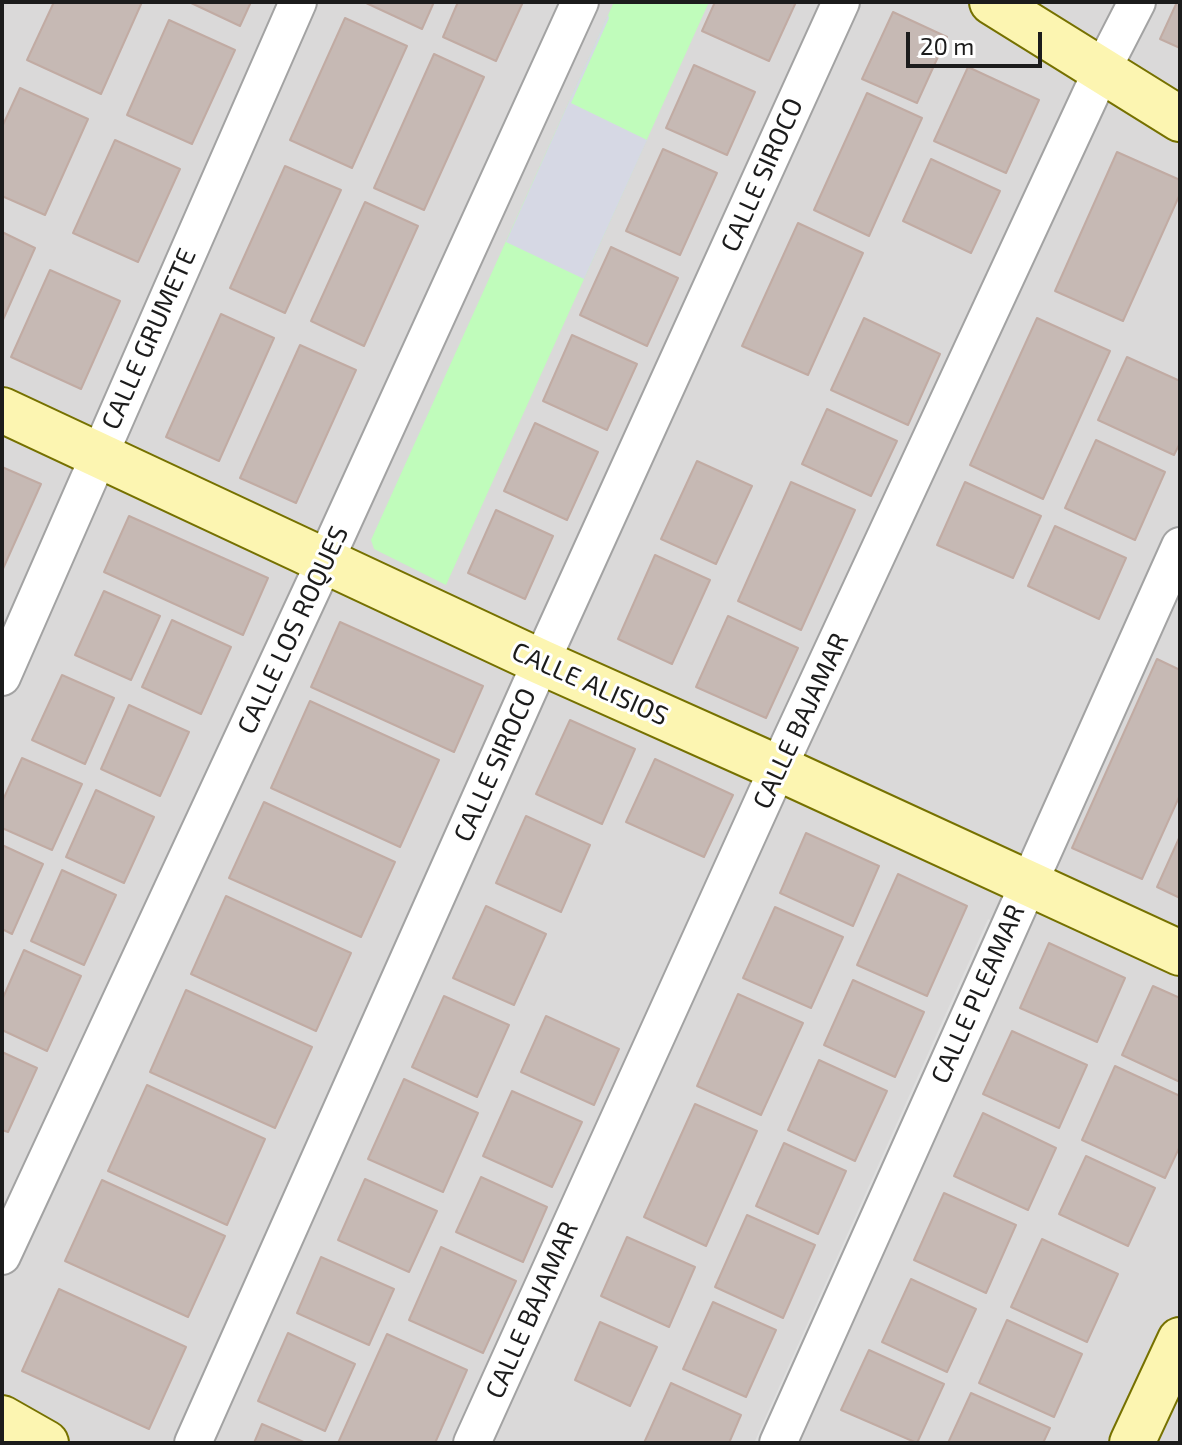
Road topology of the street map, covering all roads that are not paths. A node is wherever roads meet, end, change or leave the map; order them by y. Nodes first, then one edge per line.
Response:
1 (298, 2) edge
2 (580, 2) edge
3 (841, 2) edge
4 (992, 2) edge
5 (1137, 2) edge
6 (1102, 70) junction
7 (1180, 119) edge
8 (2, 410) edge
9 (98, 455) junction
10 (1180, 546) edge
11 (325, 561) junction
12 (541, 662) junction
13 (2, 677) edge
14 (778, 768) junction
15 (1028, 884) junction
16 (1180, 953) edge
17 (2, 1256) edge
18 (1180, 1340) edge
19 (2, 1418) edge
20 (46, 1443) edge
21 (193, 1443) edge
22 (472, 1443) edge
23 (778, 1443) edge
24 (1132, 1443) edge

1 - 9 street, CALLE GRUMETE
2 - 11 street, CALLE LOS ROQUES
3 - 12 street, CALLE SIROCO
4 - 6 street
5 - 6 street, CALLE BAJAMAR
6 - 7 street
6 - 14 street, CALLE BAJAMAR
8 - 9 street, CALLE ALISIOS
9 - 11 street, CALLE ALISIOS
9 - 13 street, CALLE GRUMETE
10 - 15 street, CALLE PLEAMAR
11 - 12 street, CALLE ALISIOS
11 - 17 street, CALLE LOS ROQUES
12 - 14 street, CALLE ALISIOS
12 - 21 street, CALLE SIROCO
14 - 15 street, CALLE ALISIOS
14 - 22 street, CALLE BAJAMAR
15 - 16 street, CALLE ALISIOS
15 - 23 street, CALLE PLEAMAR
18 - 24 street
19 - 20 street

